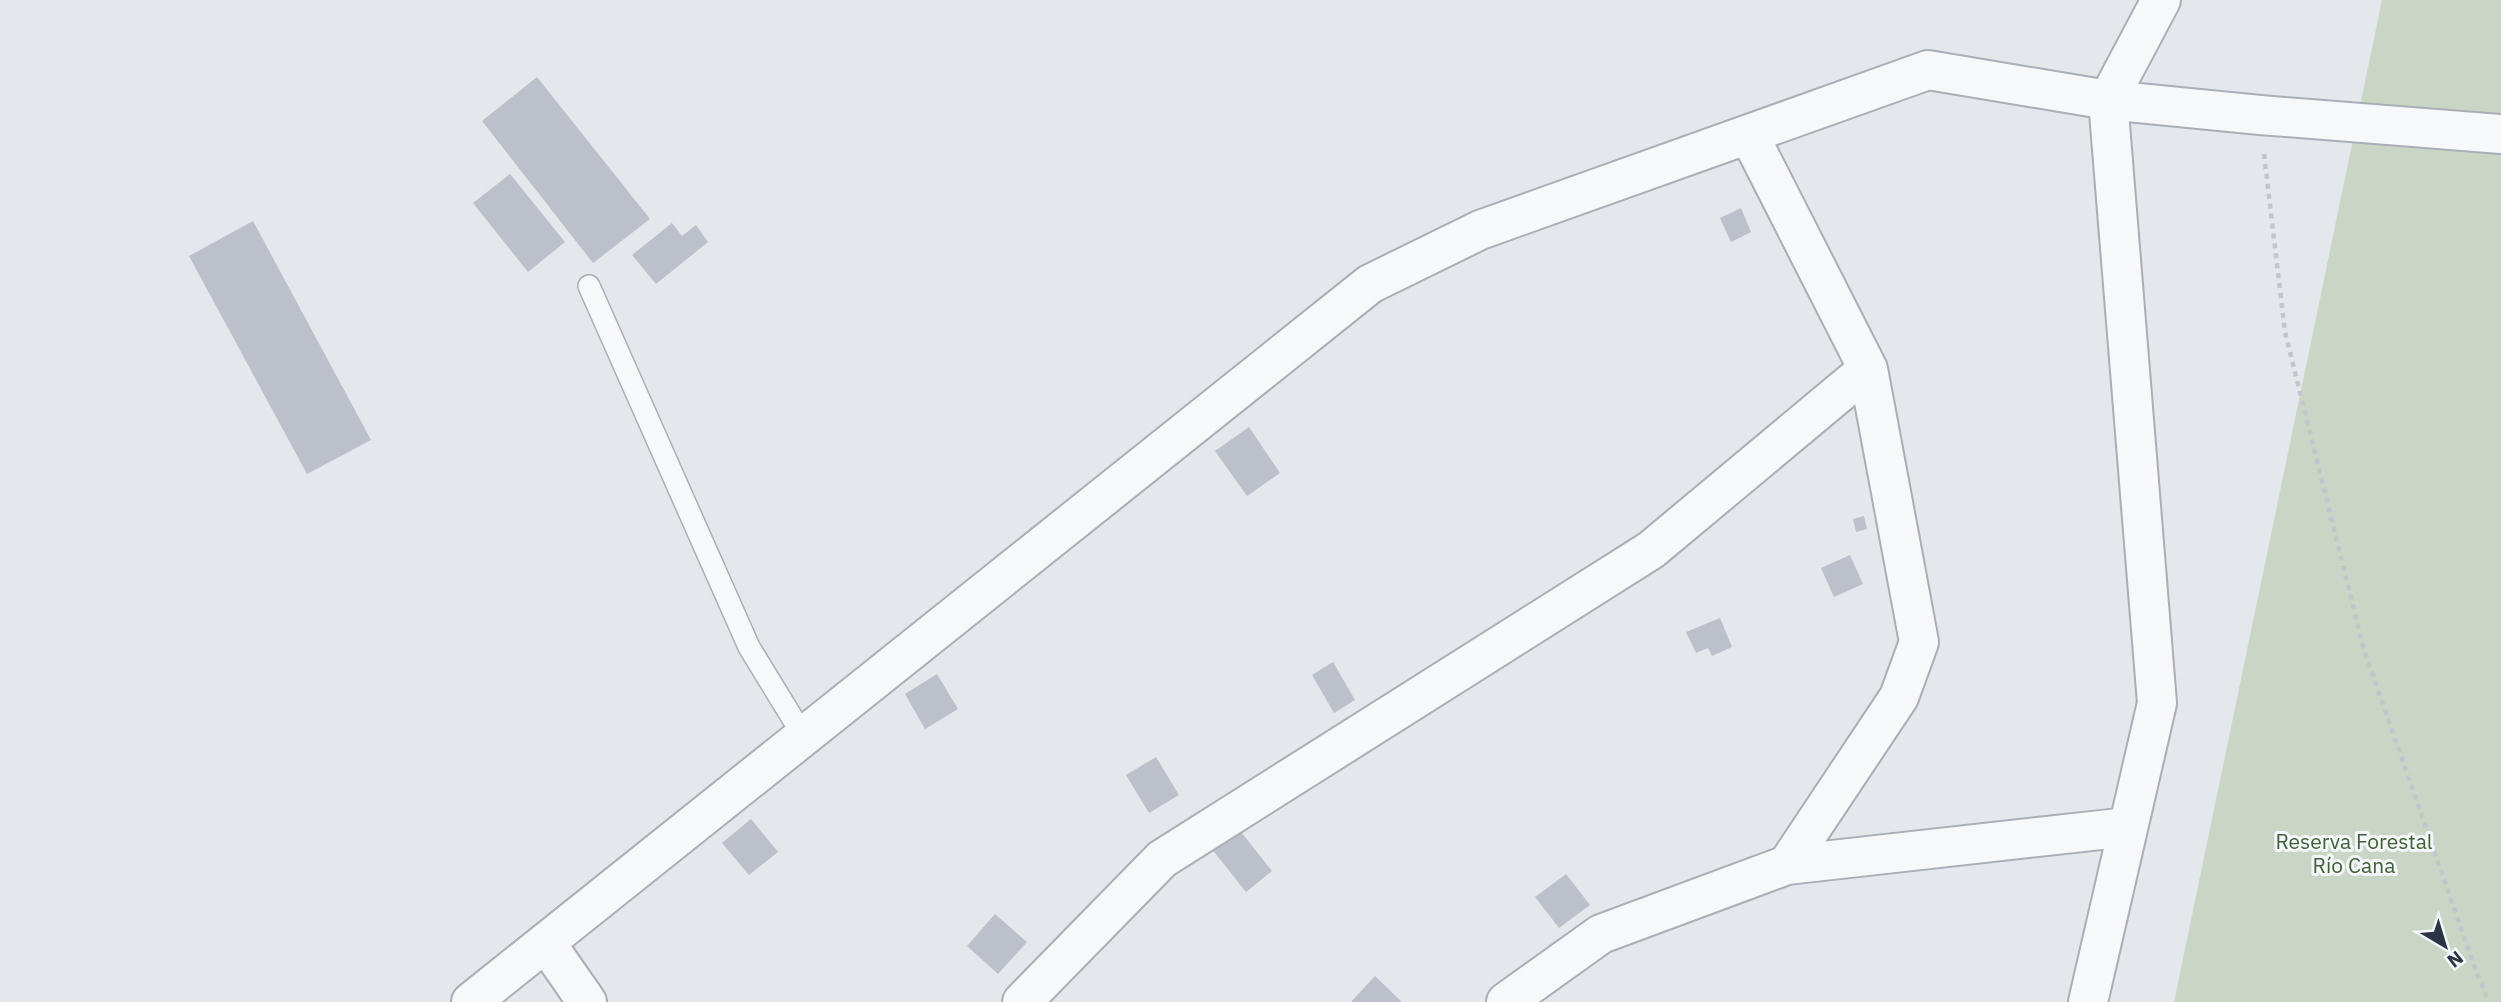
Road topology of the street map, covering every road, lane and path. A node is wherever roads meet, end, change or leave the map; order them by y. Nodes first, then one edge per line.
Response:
1 (2161, 0) edge
2 (2108, 100) junction
3 (2260, 115) junction
4 (2501, 134) edge
5 (1749, 135) junction
6 (589, 286) dead end
7 (1868, 369) junction
8 (803, 737) junction
9 (2128, 827) junction
10 (1787, 864) junction
11 (546, 943) junction
12 (471, 1002) edge
13 (587, 1002) edge
14 (1022, 1002) edge
15 (1506, 1002) edge
16 (2088, 1002) edge
17 (2489, 1002) edge

1 - 2 street
2 - 3 street
2 - 5 street
2 - 9 street
3 - 4 street
3 - 17 path
5 - 7 street
5 - 8 street
6 - 8 lane
7 - 10 street
7 - 14 street
8 - 11 street
9 - 10 street
9 - 16 street
10 - 15 street
11 - 12 street
11 - 13 street

